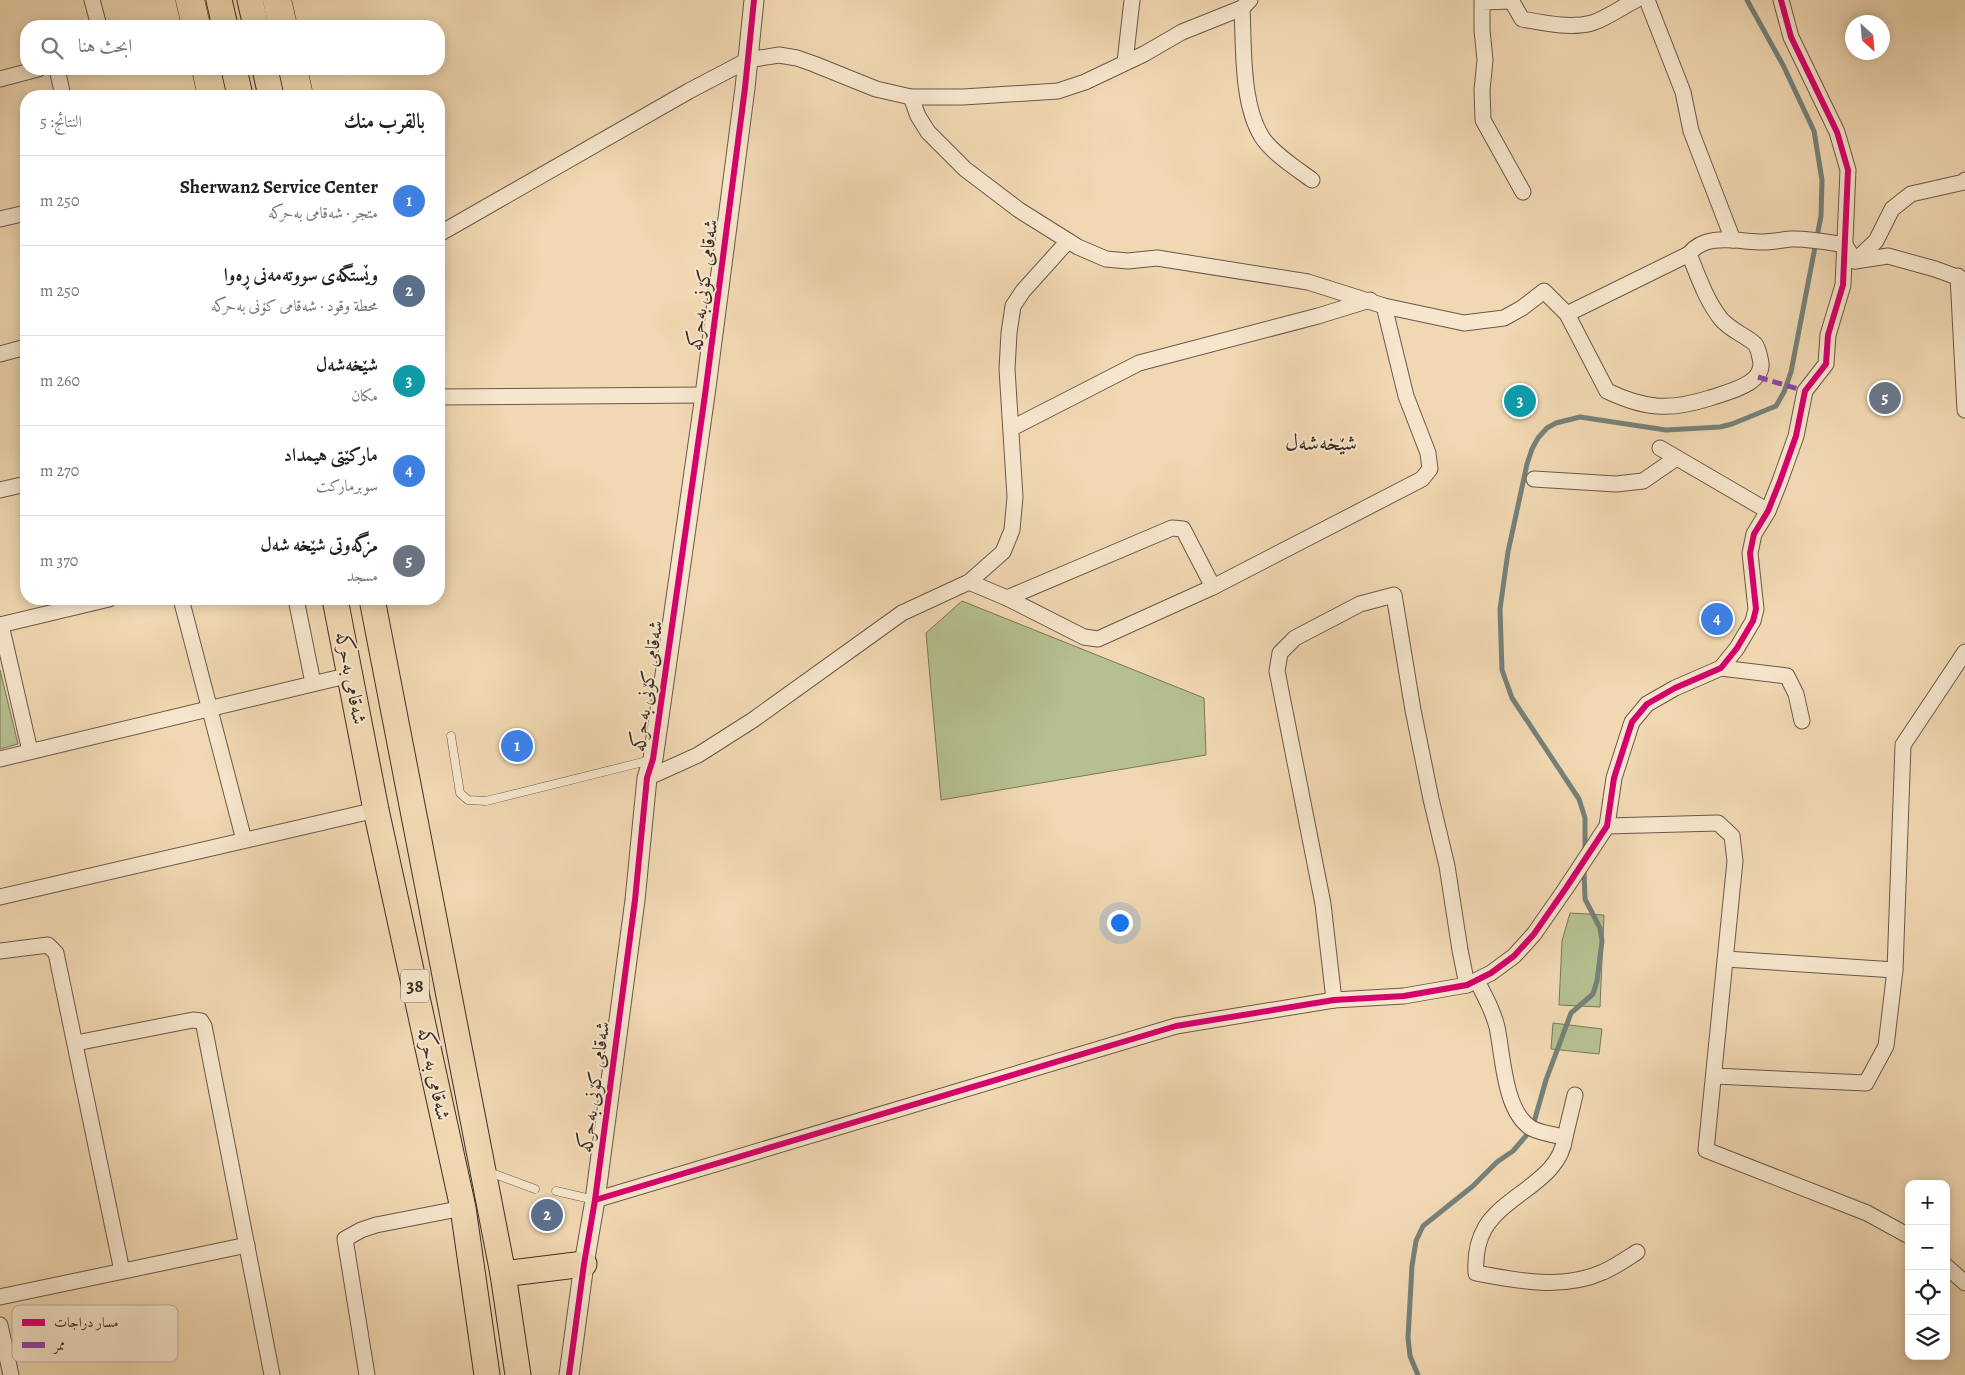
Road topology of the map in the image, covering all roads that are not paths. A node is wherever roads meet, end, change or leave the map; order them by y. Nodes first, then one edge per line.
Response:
1 (92, 0) edge
2 (190, 0) edge
3 (219, 0) edge
4 (250, 0) edge
5 (277, 0) edge
6 (754, 0) edge
7 (1132, 0) edge
8 (1512, 0) edge
9 (1636, 0) edge
10 (1648, 0) edge
11 (1781, 0) edge
12 (1246, 4) edge
13 (97, 20) edge
14 (195, 20) edge
15 (224, 20) edge
16 (255, 20) edge
17 (282, 20) edge
18 (748, 60) junction
19 (1126, 62) junction
20 (20, 74) edge
21 (58, 75) edge
22 (207, 75) edge
23 (235, 75) edge
24 (266, 75) edge
25 (294, 75) edge
26 (0, 79) edge
27 (62, 90) edge
28 (211, 90) edge
29 (239, 90) edge
30 (269, 90) edge
31 (298, 90) edge
32 (910, 97) junction
33 (1312, 180) dead end
34 (1965, 180) edge
35 (1523, 192) dead end
36 (20, 214) edge
37 (0, 219) edge
38 (445, 231) edge
39 (1068, 240) junction
40 (1733, 240) junction
41 (1845, 245) junction
42 (1689, 254) junction
43 (1855, 261) junction
44 (1962, 278) edge
45 (1370, 300) junction
46 (1384, 306) junction
47 (1567, 314) junction
48 (20, 349) edge
49 (0, 354) edge
50 (705, 396) junction
51 (445, 397) edge
52 (1965, 410) edge
53 (1012, 428) junction
54 (1660, 448) dead end
55 (1675, 459) junction
56 (1534, 479) dead end
57 (1780, 481) junction
58 (20, 485) edge
59 (0, 490) edge
60 (1789, 498) dead end
61 (1768, 511) junction
62 (969, 582) junction
63 (1213, 587) junction
64 (1007, 598) junction
65 (84, 605) edge
66 (182, 605) edge
67 (297, 605) edge
68 (336, 605) edge
69 (373, 605) edge
70 (0, 625) edge
71 (1965, 652) edge
72 (1722, 668) junction
73 (350, 675) junction
74 (313, 683) junction
75 (208, 709) junction
76 (1802, 721) dead end
77 (451, 736) dead end
78 (30, 751) junction
79 (0, 758) edge
80 (653, 759) junction
81 (647, 778) junction
82 (376, 810) junction
83 (1607, 826) junction
84 (244, 840) junction
85 (0, 897) edge
86 (0, 950) edge
87 (1726, 959) junction
88 (1895, 970) junction
89 (1472, 983) junction
90 (1334, 1000) junction
91 (76, 1042) junction
92 (1714, 1076) junction
93 (1575, 1095) dead end
94 (1565, 1137) junction
95 (482, 1170) junction
96 (535, 1189) dead end
97 (556, 1191) dead end
98 (595, 1200) junction
99 (464, 1208) junction
100 (1905, 1234) edge
101 (247, 1245) junction
102 (1637, 1252) dead end
103 (584, 1264) junction
104 (1950, 1270) edge
105 (122, 1271) junction
106 (503, 1274) junction
107 (1965, 1283) edge
108 (0, 1297) edge
109 (0, 1325) edge
110 (11, 1375) edge
111 (272, 1375) edge
112 (367, 1375) edge
113 (487, 1375) edge
114 (518, 1375) edge
115 (569, 1375) edge

1 - 13 street
2 - 14 highway
3 - 15 main road
4 - 16 main road
5 - 17 highway
6 - 18 street, شەقامی کۆنی بەحرکە
7 - 19 street
8 - 9 street
8 - 35 street
10 - 40 street
11 - 41 street
12 - 19 street
12 - 33 street
18 - 32 street
18 - 38 street
18 - 50 street, شەقامی کۆنی بەحرکە
19 - 32 street
20 - 26 street
21 - 27 street
22 - 28 highway
23 - 29 main road
24 - 30 main road
25 - 31 highway
32 - 39 street
34 - 43 street
36 - 37 street
39 - 45 street
39 - 53 street
40 - 41 street
40 - 42 street
41 - 43 street
41 - 57 street
42 - 47 street
42 - 47 street
43 - 44 street
44 - 52 street
45 - 46 street
45 - 53 street
46 - 47 street
46 - 63 street
48 - 49 street
50 - 51 street
50 - 80 street, شەقامی کۆنی بەحرکە
53 - 62 street
54 - 55 street
55 - 56 street
55 - 61 street
57 - 60 street
57 - 61 street
58 - 59 street
61 - 72 street
62 - 64 street
62 - 81 street
63 - 64 street
63 - 64 street
65 - 70 street
66 - 75 street
67 - 74 street
68 - 73 main road, شەقامی بەحرکە / 38
69 - 95 main road, شەقامی بەحرکە / 38
70 - 78 street
71 - 88 street
72 - 76 street
72 - 83 street
73 - 74 street
73 - 82 main road, شەقامی بەحرکە / 38
74 - 75 street
75 - 78 street
75 - 84 street
77 - 80 lane
78 - 79 street
80 - 81 street, شەقامی کۆنی بەحرکە
81 - 98 street, شەقامی کۆنی بەحرکە
82 - 84 street
82 - 99 main road, شەقامی بەحرکە / 38
83 - 87 street
83 - 89 street
84 - 85 street
86 - 91 street
87 - 88 street
87 - 92 street
88 - 92 street
89 - 90 street
89 - 90 street
89 - 94 street
90 - 98 street
91 - 101 street
91 - 105 street
92 - 100 street
93 - 94 street
94 - 102 street
95 - 96 lane
95 - 106 main road, شەقامی بەحرکە / 38
97 - 98 lane
98 - 103 street, شەقامی کۆنی بەحرکە
99 - 112 street
99 - 113 main road, شەقامی بەحرکە / 38
101 - 105 street
101 - 111 street
103 - 106 main road
103 - 115 street, شەقامی کۆنی بەحرکە
104 - 107 street
105 - 108 street
106 - 114 main road, شەقامی بەحرکە / 38
109 - 110 street

